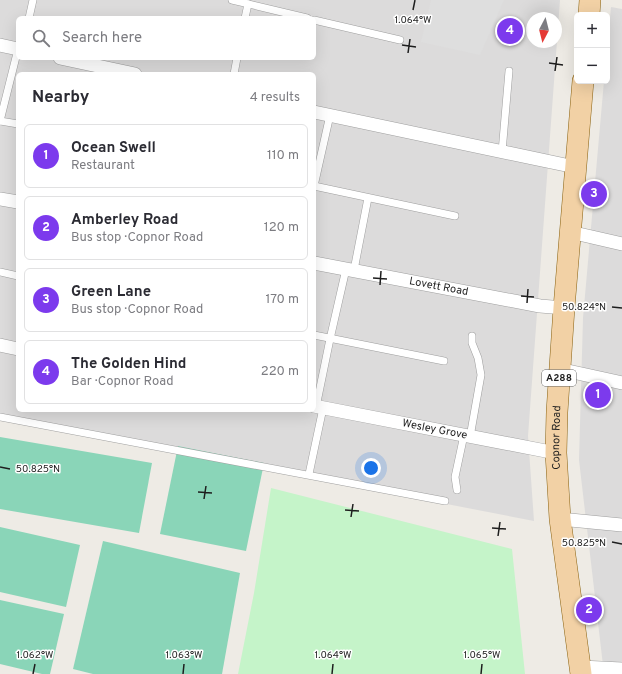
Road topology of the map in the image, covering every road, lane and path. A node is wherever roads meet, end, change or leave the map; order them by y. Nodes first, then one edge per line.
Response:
1 (33, 0) edge
2 (232, 0) edge
3 (590, 0) edge
4 (248, 4) junction
5 (589, 12) edge
6 (29, 16) edge
7 (245, 16) edge
8 (299, 16) edge
9 (316, 20) edge
10 (400, 40) dead end
11 (0, 45) edge
12 (16, 49) edge
13 (16, 57) edge
14 (69, 60) edge
15 (237, 60) edge
16 (509, 71) dead end
17 (126, 72) edge
18 (234, 72) edge
19 (583, 84) edge
20 (316, 112) edge
21 (330, 115) junction
22 (0, 121) edge
23 (16, 124) edge
24 (502, 152) junction
25 (575, 167) junction
26 (316, 177) edge
27 (316, 186) edge
28 (368, 198) junction
29 (0, 199) edge
30 (16, 202) edge
31 (455, 216) dead end
32 (570, 232) junction
33 (622, 244) edge
34 (316, 263) edge
35 (350, 270) junction
36 (0, 272) edge
37 (16, 276) edge
38 (564, 308) junction
39 (316, 336) edge
40 (472, 336) dead end
41 (330, 339) junction
42 (0, 345) edge
43 (16, 349) edge
44 (444, 361) dead end
45 (560, 369) junction
46 (622, 383) edge
47 (318, 407) edge
48 (0, 417) edge
49 (467, 436) junction
50 (556, 453) junction
51 (309, 474) junction
52 (457, 490) dead end
53 (445, 501) dead end
54 (560, 519) junction
55 (622, 525) edge
56 (622, 669) edge
57 (581, 670) edge

1 - 6 lane
2 - 4 lane
3 - 5 main road
4 - 7 lane
4 - 8 lane
9 - 10 lane
11 - 12 street
13 - 22 lane
14 - 17 street
15 - 18 lane
16 - 24 lane
19 - 25 main road, Copnor Road / A288
20 - 21 street
21 - 24 street
21 - 26 lane
22 - 23 lane
24 - 25 street
25 - 32 main road, Copnor Road / A288
27 - 28 lane
28 - 31 lane
28 - 35 lane
29 - 30 street
32 - 33 street
32 - 38 main road, Copnor Road / A288
34 - 35 street, Lovett Road
35 - 38 street, Lovett Road
35 - 41 lane
36 - 37 lane
38 - 45 main road, Copnor Road / A288
39 - 41 lane
40 - 49 lane
41 - 44 lane
41 - 47 lane
42 - 43 street
45 - 46 street
45 - 50 main road, Copnor Road / A288
47 - 49 street, Wesley Grove
47 - 51 lane
48 - 51 lane
49 - 50 street, Wesley Grove
49 - 52 lane
50 - 54 main road, Copnor Road / A288
51 - 53 lane
54 - 55 street
54 - 57 main road, Copnor Road / A288
56 - 57 street

